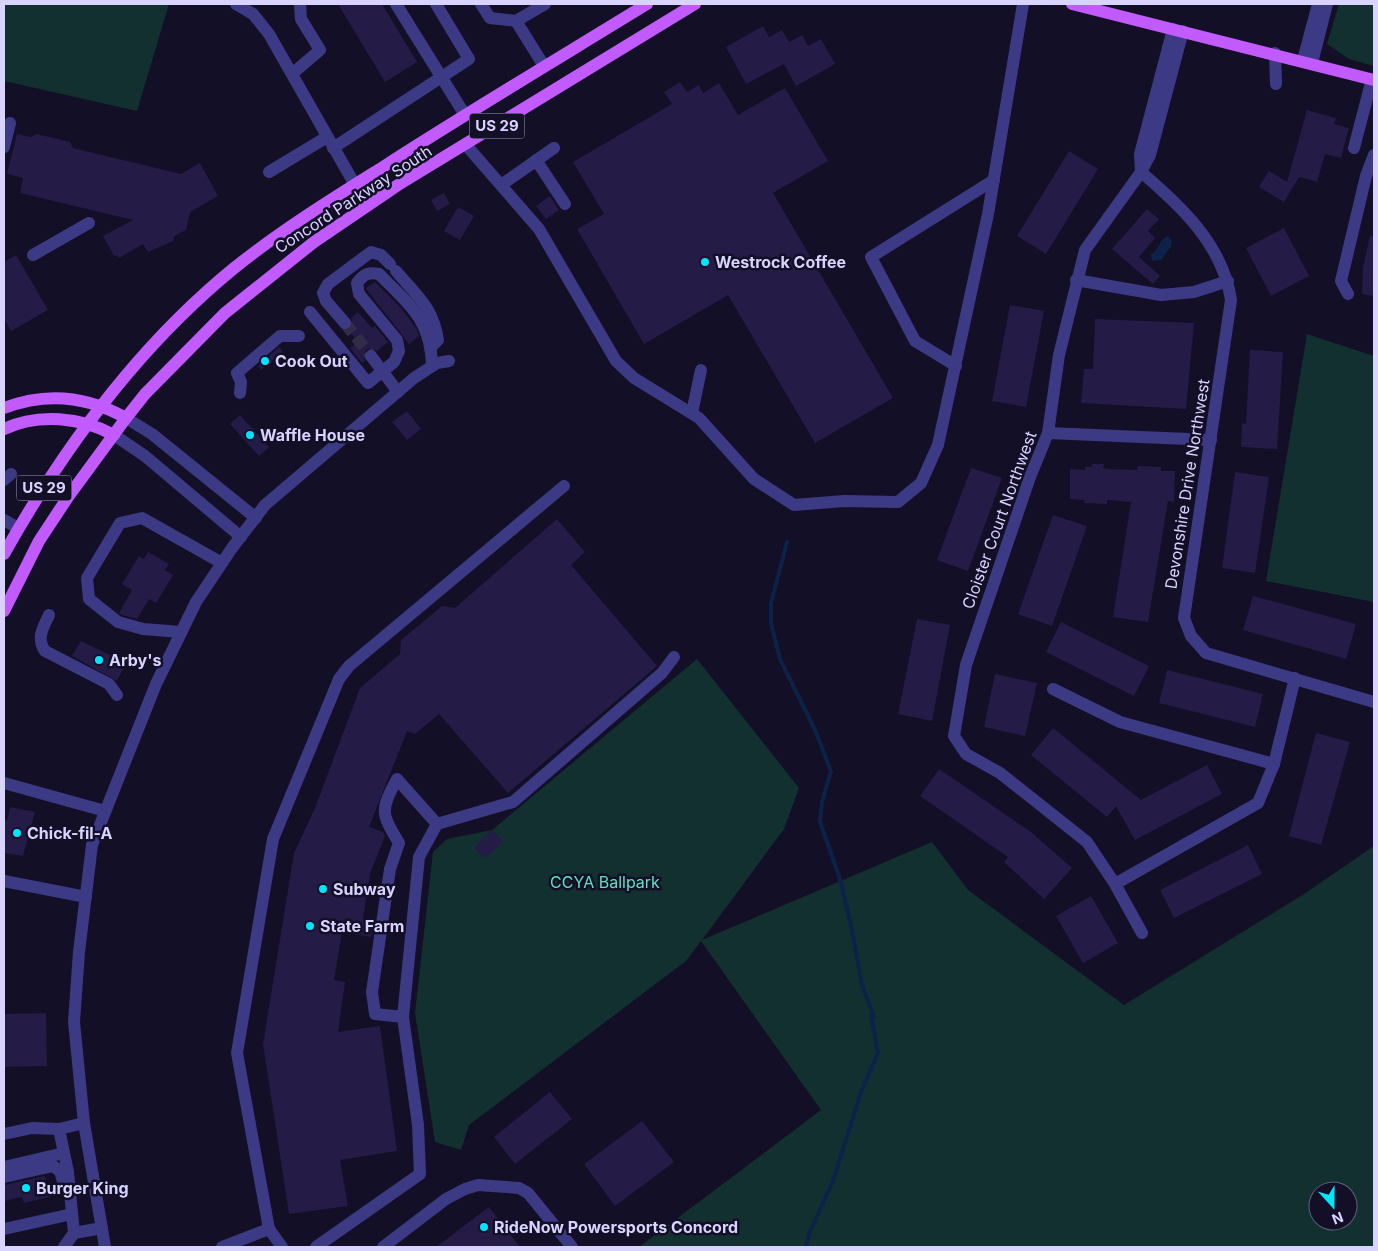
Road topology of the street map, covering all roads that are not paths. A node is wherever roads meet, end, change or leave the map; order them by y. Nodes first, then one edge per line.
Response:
1 (236, 4) edge
2 (300, 4) edge
3 (396, 4) edge
4 (436, 4) edge
5 (481, 4) edge
6 (545, 4) edge
7 (648, 4) edge
8 (695, 4) edge
9 (1022, 4) edge
10 (1072, 4) edge
11 (1318, 4) edge
12 (1327, 4) edge
13 (516, 21) junction
14 (1178, 30) junction
15 (1275, 53) junction
16 (1307, 62) junction
17 (544, 66) junction
18 (292, 74) junction
19 (440, 77) junction
20 (1373, 79) edge
21 (1276, 84) dead end
22 (465, 115) junction
23 (10, 123) dead end
24 (330, 143) junction
25 (466, 145) junction
26 (4, 147) edge
27 (554, 148) dead end
28 (1354, 148) dead end
29 (1374, 155) edge
30 (536, 160) junction
31 (269, 172) dead end
32 (1141, 172) junction
33 (994, 180) junction
34 (354, 185) junction
35 (501, 185) junction
36 (565, 204) dead end
37 (367, 206) junction
38 (89, 223) dead end
39 (33, 255) dead end
40 (1076, 280) junction
41 (1228, 281) junction
42 (1348, 294) dead end
43 (310, 312) dead end
44 (345, 323) tunnel mouth
45 (299, 336) dead end
46 (432, 347) junction
47 (371, 356) tunnel mouth
48 (449, 361) dead end
49 (432, 366) junction
50 (956, 366) junction
51 (700, 370) dead end
52 (383, 371) junction
53 (398, 392) junction
54 (240, 393) dead end
55 (103, 406) junction
56 (4, 408) edge
57 (692, 413) junction
58 (126, 418) junction
59 (89, 425) junction
60 (4, 430) edge
61 (1048, 432) junction
62 (114, 435) junction
63 (1211, 440) junction
64 (564, 486) dead end
65 (256, 518) junction
66 (4, 520) edge
67 (18, 528) junction
68 (241, 537) junction
69 (4, 554) edge
70 (222, 563) junction
71 (4, 611) edge
72 (49, 615) dead end
73 (182, 632) junction
74 (674, 658) dead end
75 (1295, 678) junction
76 (1053, 689) dead end
77 (117, 695) dead end
78 (1374, 702) edge
79 (1274, 764) junction
80 (4, 783) edge
81 (105, 811) junction
82 (437, 824) junction
83 (4, 881) edge
84 (1115, 884) junction
85 (86, 897) junction
86 (1142, 933) dead end
87 (403, 1017) junction
88 (84, 1123) junction
89 (59, 1129) junction
90 (4, 1134) edge
91 (64, 1153) junction
92 (4, 1167) edge
93 (4, 1177) edge
94 (72, 1211) junction
95 (4, 1228) edge
96 (102, 1228) junction
97 (270, 1229) junction
98 (74, 1233) junction
99 (64, 1247) edge
100 (105, 1247) edge
101 (222, 1247) edge
102 (282, 1247) edge
103 (316, 1247) edge
104 (383, 1247) edge
105 (572, 1247) edge

1 - 18 street
2 - 18 street
3 - 19 street
4 - 19 street
5 - 13 street
6 - 13 street
7 - 17 main road, Concord Parkway South / US 29
8 - 25 main road, Concord Parkway South / US 29
9 - 33 street
10 - 14 main road
11 - 16 street
12 - 16 street
13 - 17 street
14 - 15 main road
14 - 32 street, Cloister Court Northwest
15 - 16 main road
15 - 21 street
16 - 20 main road
17 - 22 main road, Concord Parkway South / US 29
18 - 24 street
19 - 22 street
19 - 24 street
20 - 28 street
22 - 34 main road, Concord Parkway South / US 29
23 - 26 street
24 - 31 street
24 - 34 street
25 - 35 street
25 - 37 main road, Concord Parkway South / US 29
27 - 30 street
29 - 42 street
30 - 35 street
30 - 36 street
32 - 40 street, Cloister Court Northwest
32 - 41 street, Devonshire Drive Northwest
33 - 50 street
33 - 50 street
34 - 37 street
34 - 55 main road, Concord Parkway South / US 29
35 - 57 street
37 - 58 main road, Concord Parkway South / US 29
38 - 39 street
40 - 41 street
40 - 61 street, Cloister Court Northwest
41 - 63 street, Devonshire Drive Northwest
43 - 52 street
44 - 46 street
45 - 54 street
46 - 49 street
46 - 52 street
47 - 52 street
48 - 49 street
49 - 53 street
50 - 57 street
51 - 57 street
52 - 53 street
53 - 65 street
55 - 56 main road
55 - 58 main road
55 - 59 main road, Concord Parkway South / US 29
58 - 62 main road, Concord Parkway South / US 29
58 - 65 street
59 - 60 main road
59 - 62 main road
59 - 67 main road, Concord Parkway South / US 29
61 - 63 street
61 - 84 street, Cloister Court Northwest
62 - 68 street
62 - 71 main road, Concord Parkway South / US 29
63 - 75 street, Devonshire Drive Northwest
64 - 97 street
65 - 68 street
66 - 67 street
67 - 69 main road, Concord Parkway South / US 29
68 - 70 street
70 - 73 street
70 - 73 street
72 - 77 street
73 - 81 street
74 - 82 street
75 - 78 street, Devonshire Drive Northwest
75 - 79 street
76 - 79 street
79 - 84 street
80 - 81 street
81 - 85 street
82 - 87 street
82 - 87 street
83 - 85 street
84 - 86 street, Cloister Court Northwest
85 - 88 street
87 - 103 street
88 - 89 street
88 - 96 street
89 - 90 street
89 - 91 street
91 - 92 street
91 - 94 street
93 - 94 street
94 - 95 street
94 - 98 street
96 - 98 street
96 - 100 street
97 - 101 street
97 - 102 street
98 - 99 street
104 - 105 street

